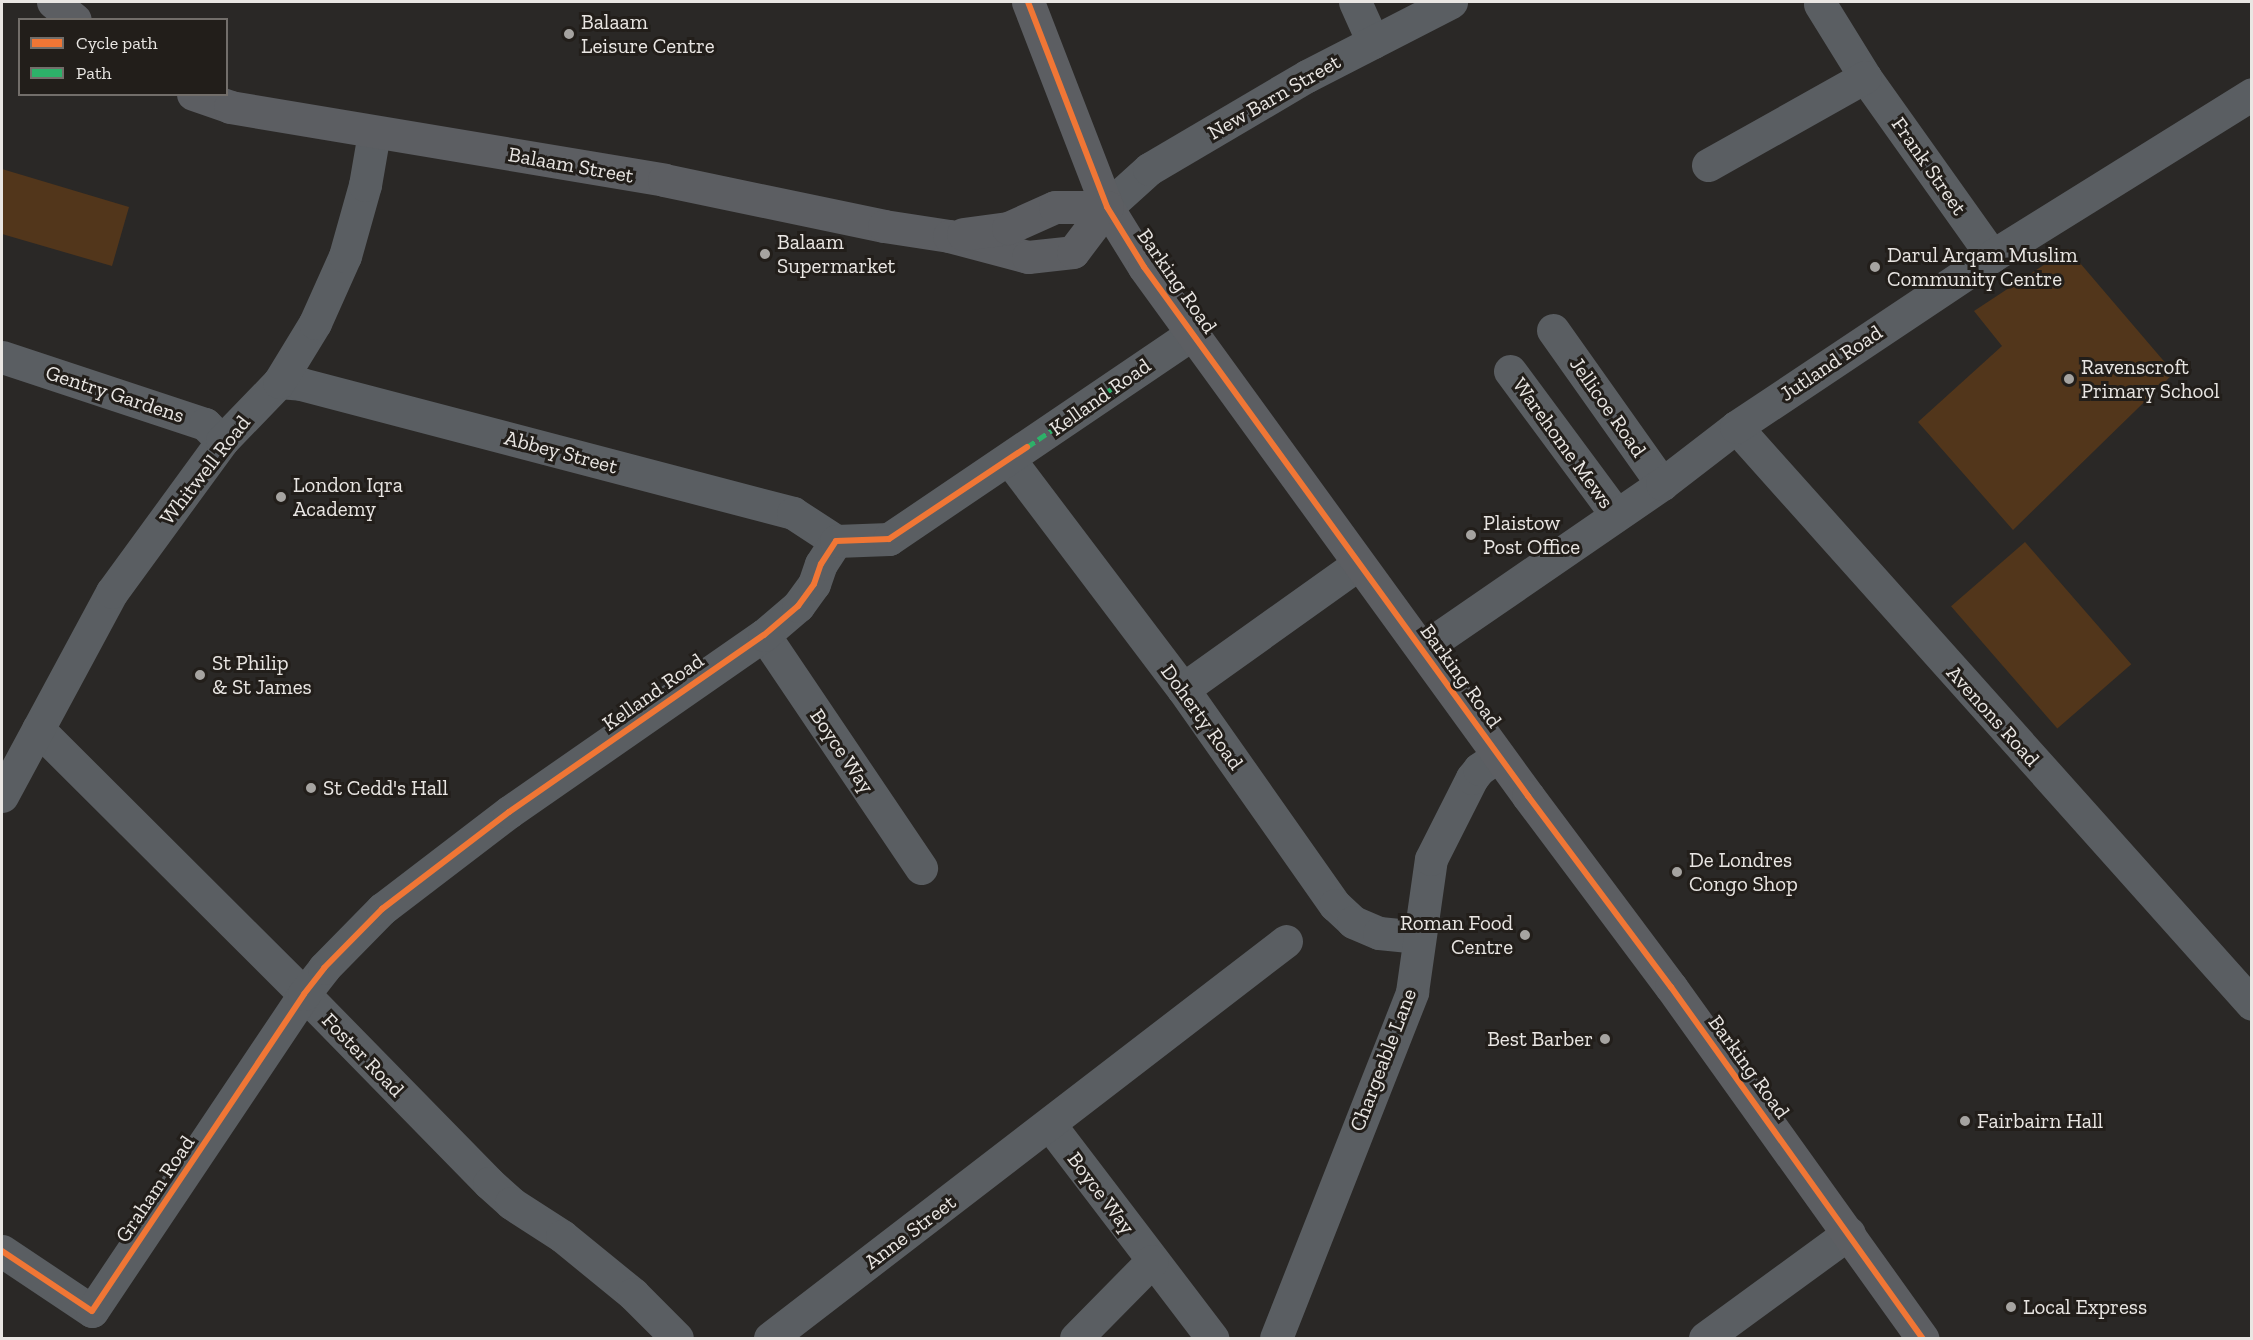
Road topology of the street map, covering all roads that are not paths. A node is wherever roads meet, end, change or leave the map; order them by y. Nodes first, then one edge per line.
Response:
1 (53, 2) edge
2 (1028, 2) edge
3 (1355, 2) edge
4 (1451, 2) edge
5 (1820, 4) dead end
6 (73, 18) edge
7 (1373, 42) junction
8 (1865, 77) junction
9 (2252, 94) edge
10 (199, 96) edge
11 (374, 133) junction
12 (1708, 165) dead end
13 (1107, 207) junction
14 (949, 236) junction
15 (1992, 256) junction
16 (1554, 330) dead end
17 (1192, 333) junction
18 (2, 357) edge
19 (1510, 371) dead end
20 (279, 382) junction
21 (1736, 427) junction
22 (222, 441) junction
23 (1018, 453) junction
24 (1662, 484) junction
25 (1616, 514) junction
26 (836, 541) junction
27 (1358, 564) junction
28 (764, 635) junction
29 (1422, 650) junction
30 (1183, 689) junction
31 (38, 729) junction
32 (1498, 756) junction
33 (2, 796) edge
34 (921, 868) dead end
35 (1419, 937) junction
36 (1286, 941) dead end
37 (304, 994) junction
38 (2252, 1004) edge
39 (1050, 1125) junction
40 (1849, 1233) junction
41 (2, 1251) edge
42 (1152, 1261) junction
43 (677, 1338) edge
44 (770, 1338) edge
45 (1076, 1338) edge
46 (1212, 1338) edge
47 (1276, 1338) edge
48 (1705, 1338) edge
49 (1922, 1338) edge

1 - 6 main road
2 - 13 main road, Barking Road
3 - 7 street
4 - 7 street, New Barn Street
5 - 8 street, Frank Street
7 - 13 street, New Barn Street
8 - 12 street
8 - 15 street, Frank Street
9 - 15 street, Jutland Road
10 - 11 main road, Balaam Street
11 - 14 main road, Balaam Street
11 - 20 street, Whitwell Road
13 - 14 main road, Balaam Street
13 - 14 main road, Balaam Street
13 - 17 main road, Barking Road
15 - 21 street, Jutland Road
16 - 24 street, Jellicoe Road
17 - 23 street, Kelland Road
17 - 27 main road, Barking Road
18 - 22 street, Gentry Gardens
19 - 25 street, Warehome Mews
20 - 22 street, Whitwell Road
20 - 26 street, Abbey Street
21 - 24 street, Jutland Road
21 - 38 street, Avenons Road
22 - 31 street, Whitwell Road
23 - 26 street, Kelland Road
23 - 30 street, Doherty Road
24 - 25 street, Jutland Road
25 - 29 street, Jutland Road
26 - 28 street, Kelland Road
27 - 29 main road, Barking Road
27 - 30 street
28 - 34 street, Boyce Way
28 - 37 street, Kelland Road
29 - 32 main road, Barking Road
30 - 35 street, Doherty Road
31 - 33 street, Whitwell Road
31 - 37 street, Foster Road
32 - 35 street, Chargeable Lane
32 - 40 main road, Barking Road
35 - 47 street, Chargeable Lane
36 - 39 street
37 - 41 street, Graham Road
37 - 43 street, Foster Road
39 - 42 street, Boyce Way
39 - 44 street, Anne Street
40 - 48 street
40 - 49 main road, Barking Road
42 - 45 street
42 - 46 street, Boyce Way

